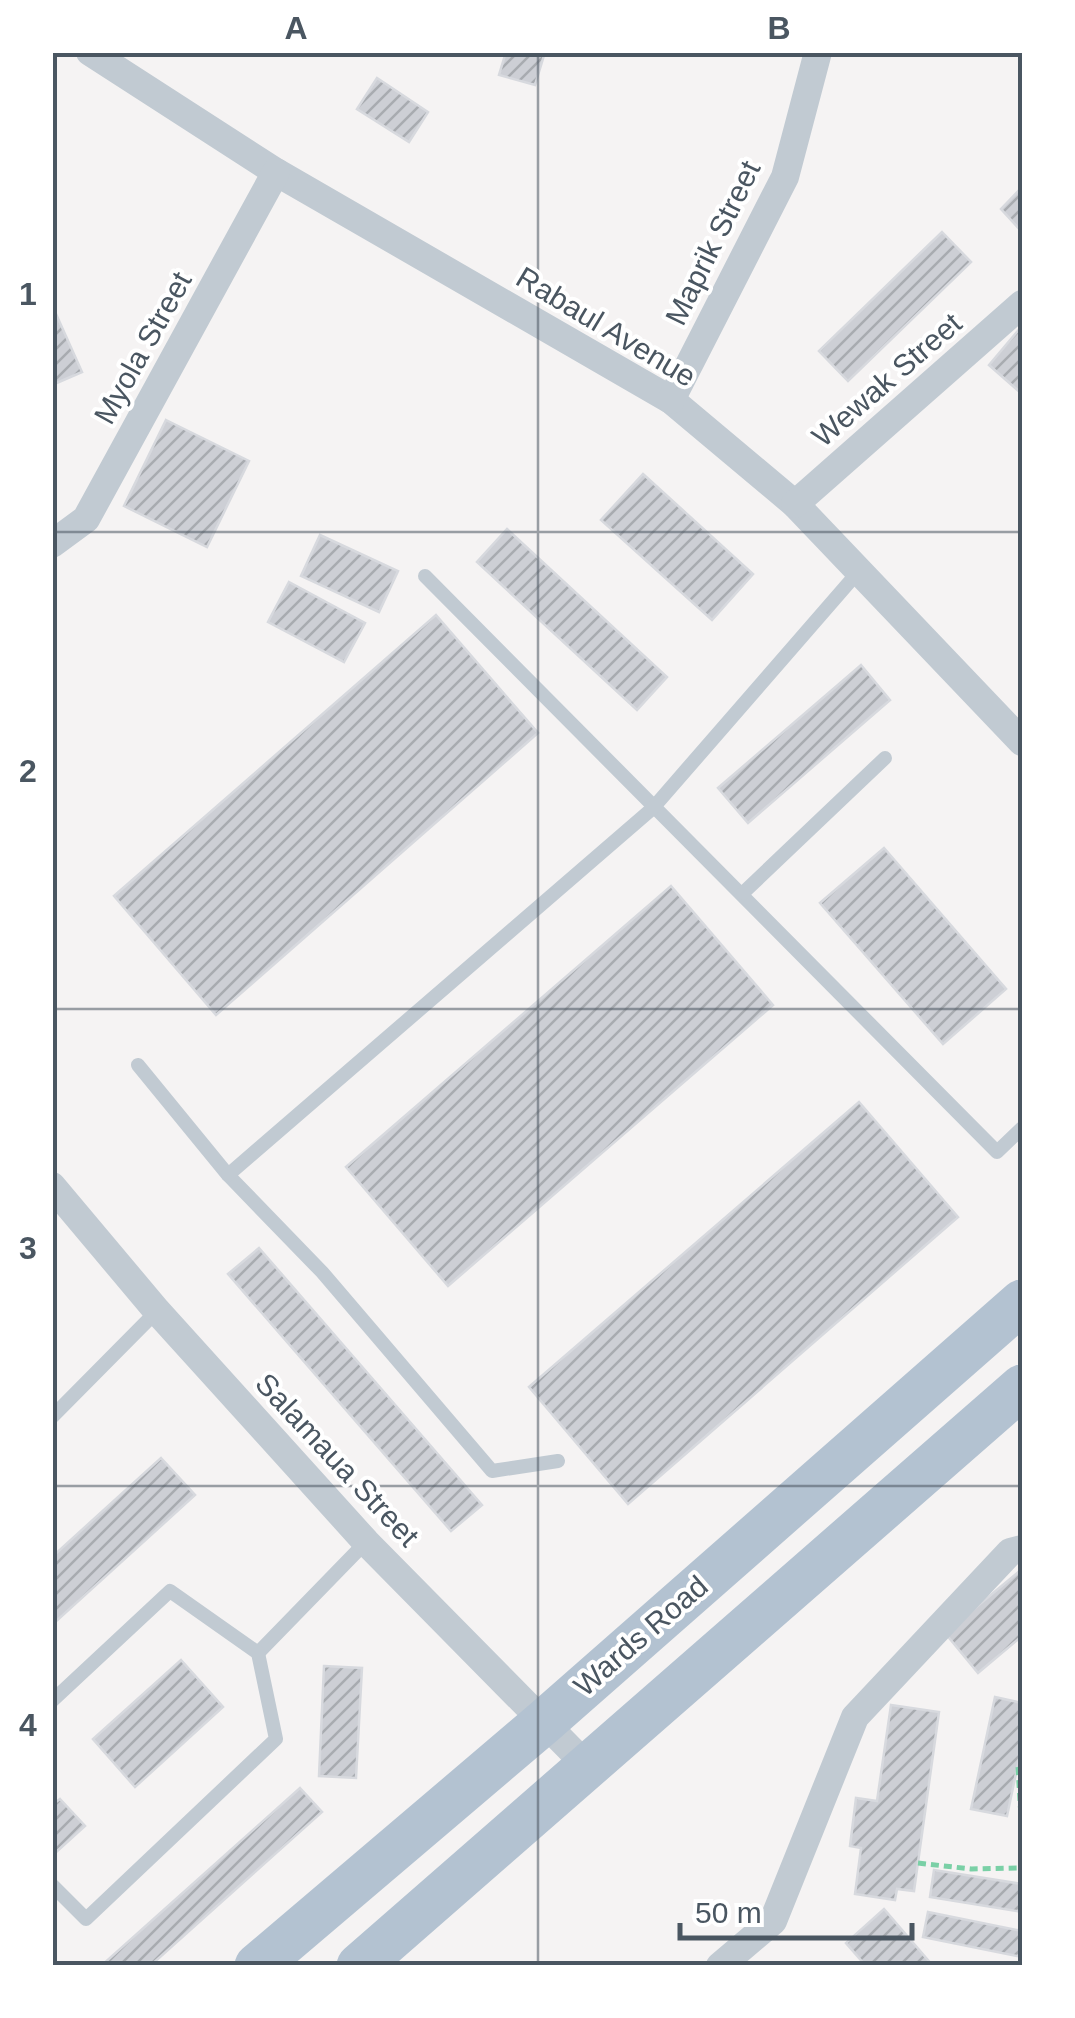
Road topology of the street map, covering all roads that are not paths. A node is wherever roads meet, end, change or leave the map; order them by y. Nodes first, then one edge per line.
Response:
1 (90, 52) edge
2 (818, 52) edge
3 (124, 61) edge
4 (276, 172) junction
5 (1022, 304) edge
6 (671, 400) junction
7 (795, 504) junction
8 (52, 544) edge
9 (859, 572) junction
10 (425, 576) dead end
11 (1022, 742) edge
12 (885, 758) dead end
13 (654, 808) junction
14 (743, 893) junction
15 (138, 1064) dead end
16 (1022, 1128) edge
17 (228, 1174) junction
18 (52, 1186) edge
19 (1022, 1302) edge
20 (157, 1311) junction
21 (1022, 1388) edge
22 (52, 1417) edge
23 (558, 1461) dead end
24 (366, 1542) junction
25 (1022, 1549) edge
26 (258, 1653) junction
27 (52, 1701) edge
28 (544, 1722) junction
29 (587, 1766) junction
30 (52, 1886) edge
31 (257, 1966) edge
32 (359, 1966) edge
33 (720, 1966) edge

1 - 3 street, Rabaul Avenue
2 - 6 street, Maprik Street
3 - 4 street, Rabaul Avenue
4 - 6 street, Rabaul Avenue
4 - 8 street, Myola Street
5 - 7 street, Wewak Street
6 - 7 street, Rabaul Avenue
7 - 9 street, Rabaul Avenue
9 - 11 street, Rabaul Avenue
9 - 13 lane
10 - 13 lane
12 - 14 lane
13 - 14 lane
13 - 17 lane
14 - 16 lane
15 - 17 lane
17 - 23 lane
18 - 20 street, Salamaua Street
19 - 28 main road, Wards Road
20 - 22 lane
20 - 24 street, Salamaua Street
21 - 29 main road, Wards Road
24 - 26 lane
24 - 28 street, Salamaua Street
25 - 33 street
26 - 27 lane
26 - 30 lane
28 - 29 street, Salamaua Street
28 - 31 main road, Wards Road
29 - 32 main road, Wards Road

